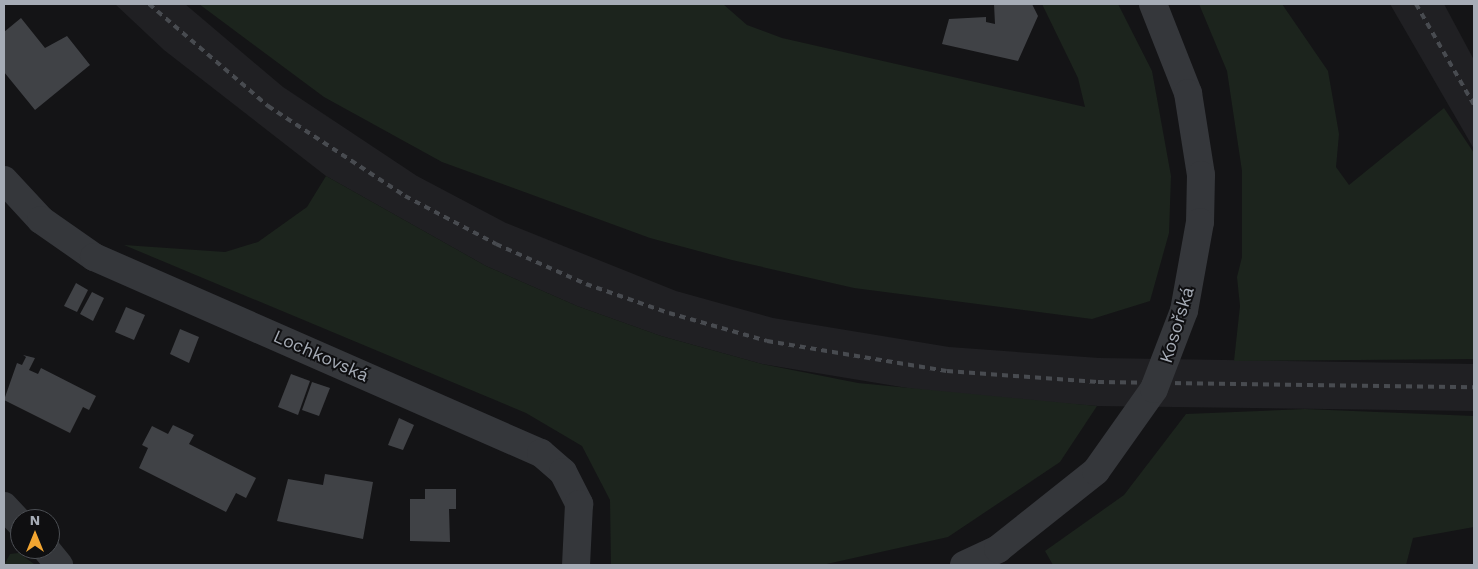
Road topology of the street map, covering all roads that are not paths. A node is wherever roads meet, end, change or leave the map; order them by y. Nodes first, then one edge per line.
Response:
1 (1153, 4) edge
2 (4, 180) edge
3 (576, 565) edge
4 (964, 565) edge

1 - 4 street, Kosořská, bridge
2 - 3 street, Lochkovská

